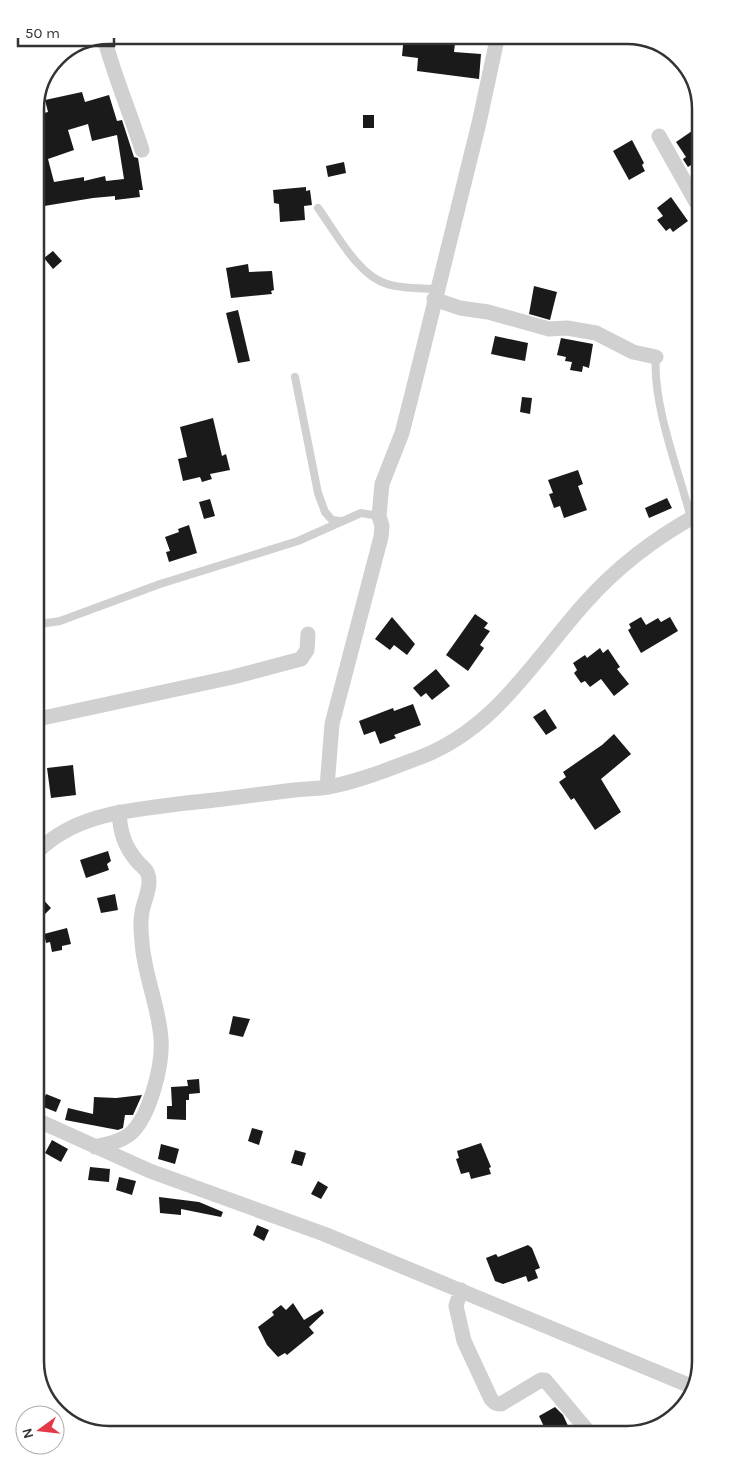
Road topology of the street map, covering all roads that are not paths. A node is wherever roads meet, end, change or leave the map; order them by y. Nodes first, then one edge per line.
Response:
1 (106, 44) edge
2 (496, 44) edge
3 (659, 136) dead end
4 (142, 150) dead end
5 (692, 195) edge
6 (318, 208) dead end
7 (435, 294) junction
8 (656, 358) joint
9 (295, 377) dead end
10 (692, 510) edge
11 (380, 516) junction
12 (692, 518) edge
13 (342, 522) junction
14 (44, 623) edge
15 (308, 634) dead end
16 (44, 718) edge
17 (328, 787) junction
18 (119, 812) junction
19 (44, 847) edge
20 (44, 1123) edge
21 (95, 1147) junction
22 (461, 1290) junction
23 (687, 1385) edge
24 (584, 1426) edge

1 - 4 street
2 - 7 street
3 - 5 street
6 - 7 lane
7 - 8 street
7 - 11 street
8 - 10 lane
9 - 13 lane
11 - 13 lane
11 - 17 street
12 - 17 street
13 - 14 lane
15 - 16 street
17 - 18 street
18 - 19 street
18 - 21 street
20 - 21 street
21 - 22 street
22 - 23 street
22 - 24 street

